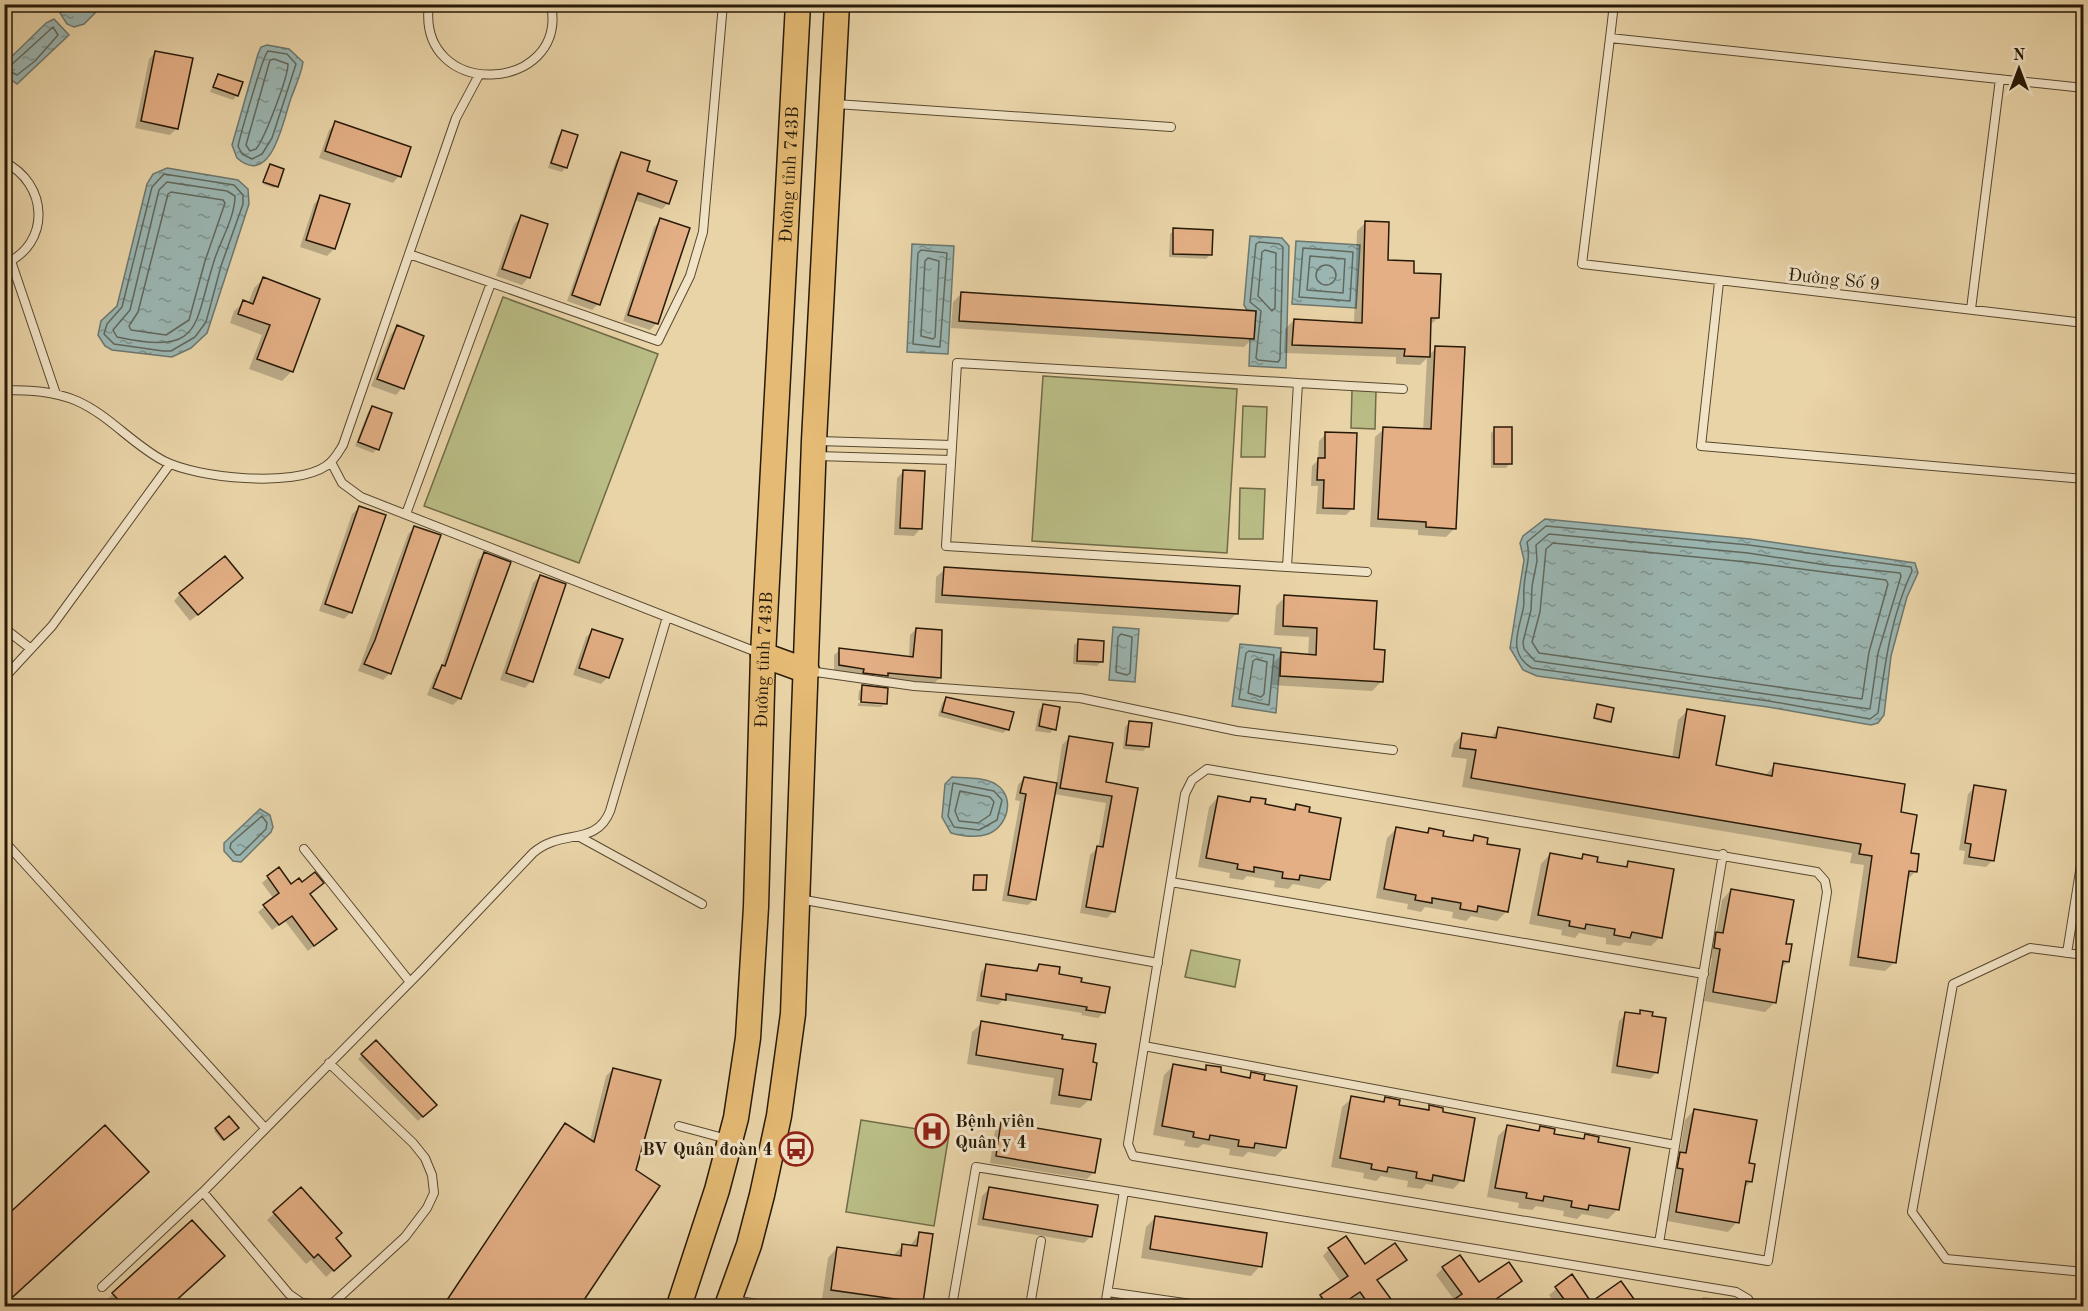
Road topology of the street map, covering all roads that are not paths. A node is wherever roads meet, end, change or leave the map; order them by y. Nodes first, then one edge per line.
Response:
1 (429, 4) edge
2 (551, 4) edge
3 (723, 4) edge
4 (798, 4) edge
5 (837, 4) edge
6 (1614, 4) edge
7 (1610, 38) junction
8 (479, 75) junction
9 (2000, 79) junction
10 (2084, 88) edge
11 (831, 104) junction
12 (1171, 127) dead end
13 (4, 162) edge
14 (409, 255) junction
15 (8, 262) edge
16 (1719, 282) junction
17 (491, 283) junction
18 (1971, 309) junction
19 (2084, 323) edge
20 (1298, 383) junction
21 (1403, 389) dead end
22 (4, 390) edge
23 (56, 394) junction
24 (952, 445) junction
25 (814, 448) junction
26 (951, 460) junction
27 (331, 462) junction
28 (170, 464) junction
29 (2084, 479) edge
30 (406, 514) junction
31 (1287, 567) junction
32 (1367, 572) dead end
33 (667, 617) junction
34 (4, 628) edge
35 (31, 649) junction
36 (763, 655) junction
37 (807, 671) junction
38 (4, 678) edge
39 (1393, 750) dead end
40 (578, 836) junction
41 (4, 841) edge
42 (2084, 846) edge
43 (304, 849) dead end
44 (1723, 854) junction
45 (1171, 882) junction
46 (796, 899) junction
47 (702, 904) dead end
48 (2067, 953) junction
49 (2084, 955) edge
50 (1158, 963) junction
51 (1704, 974) junction
52 (410, 982) junction
53 (1144, 1046) junction
54 (329, 1063) junction
55 (679, 1126) dead end
56 (265, 1128) junction
57 (730, 1139) junction
58 (1675, 1145) junction
59 (1124, 1191) junction
60 (203, 1192) junction
61 (1041, 1241) dead end
62 (1659, 1243) junction
63 (2084, 1272) edge
64 (102, 1287) dead end
65 (1108, 1292) junction
66 (728, 1303) edge
67 (679, 1306) edge
68 (770, 1306) edge
69 (952, 1306) edge
70 (1030, 1306) edge
71 (1105, 1306) edge
72 (1205, 1306) edge
73 (1752, 1306) edge

1 - 8 lane
2 - 8 lane
3 - 17 lane
4 - 36 main road, Đường tỉnh 743B
5 - 11 main road
6 - 7 lane
7 - 9 lane
7 - 16 lane, Đường Số 9
8 - 14 lane
9 - 10 lane
9 - 18 lane
11 - 12 lane
11 - 25 main road
13 - 15 lane
14 - 17 lane
14 - 27 lane
15 - 23 lane
16 - 18 lane, Đường Số 9
16 - 29 lane
17 - 30 lane
18 - 19 lane, Đường Số 9
20 - 21 lane
20 - 24 lane
20 - 31 lane
22 - 23 lane
23 - 28 lane
24 - 25 lane
24 - 26 lane
25 - 26 lane
25 - 37 main road
26 - 31 lane
27 - 28 lane
27 - 30 lane
28 - 35 lane
30 - 33 lane
31 - 32 lane
33 - 36 lane
33 - 40 lane
34 - 35 lane
35 - 38 lane
36 - 37 main road
36 - 57 main road, Đường tỉnh 743B
37 - 39 lane
37 - 46 main road
40 - 47 lane
40 - 52 lane
41 - 56 lane
42 - 48 lane
43 - 52 lane
44 - 45 lane
44 - 51 lane
44 - 62 lane
45 - 50 lane
45 - 51 lane
46 - 50 lane
46 - 66 main road
48 - 49 lane
48 - 63 lane
50 - 53 lane
51 - 58 lane
52 - 54 lane
53 - 58 lane
53 - 62 lane
54 - 56 lane
54 - 60 lane
55 - 57 lane
56 - 60 lane
57 - 67 main road, Đường tỉnh 743B
58 - 62 lane
59 - 65 lane
59 - 69 lane
59 - 73 lane
60 - 64 lane
61 - 70 lane
65 - 71 lane
65 - 72 lane
66 - 68 lane

